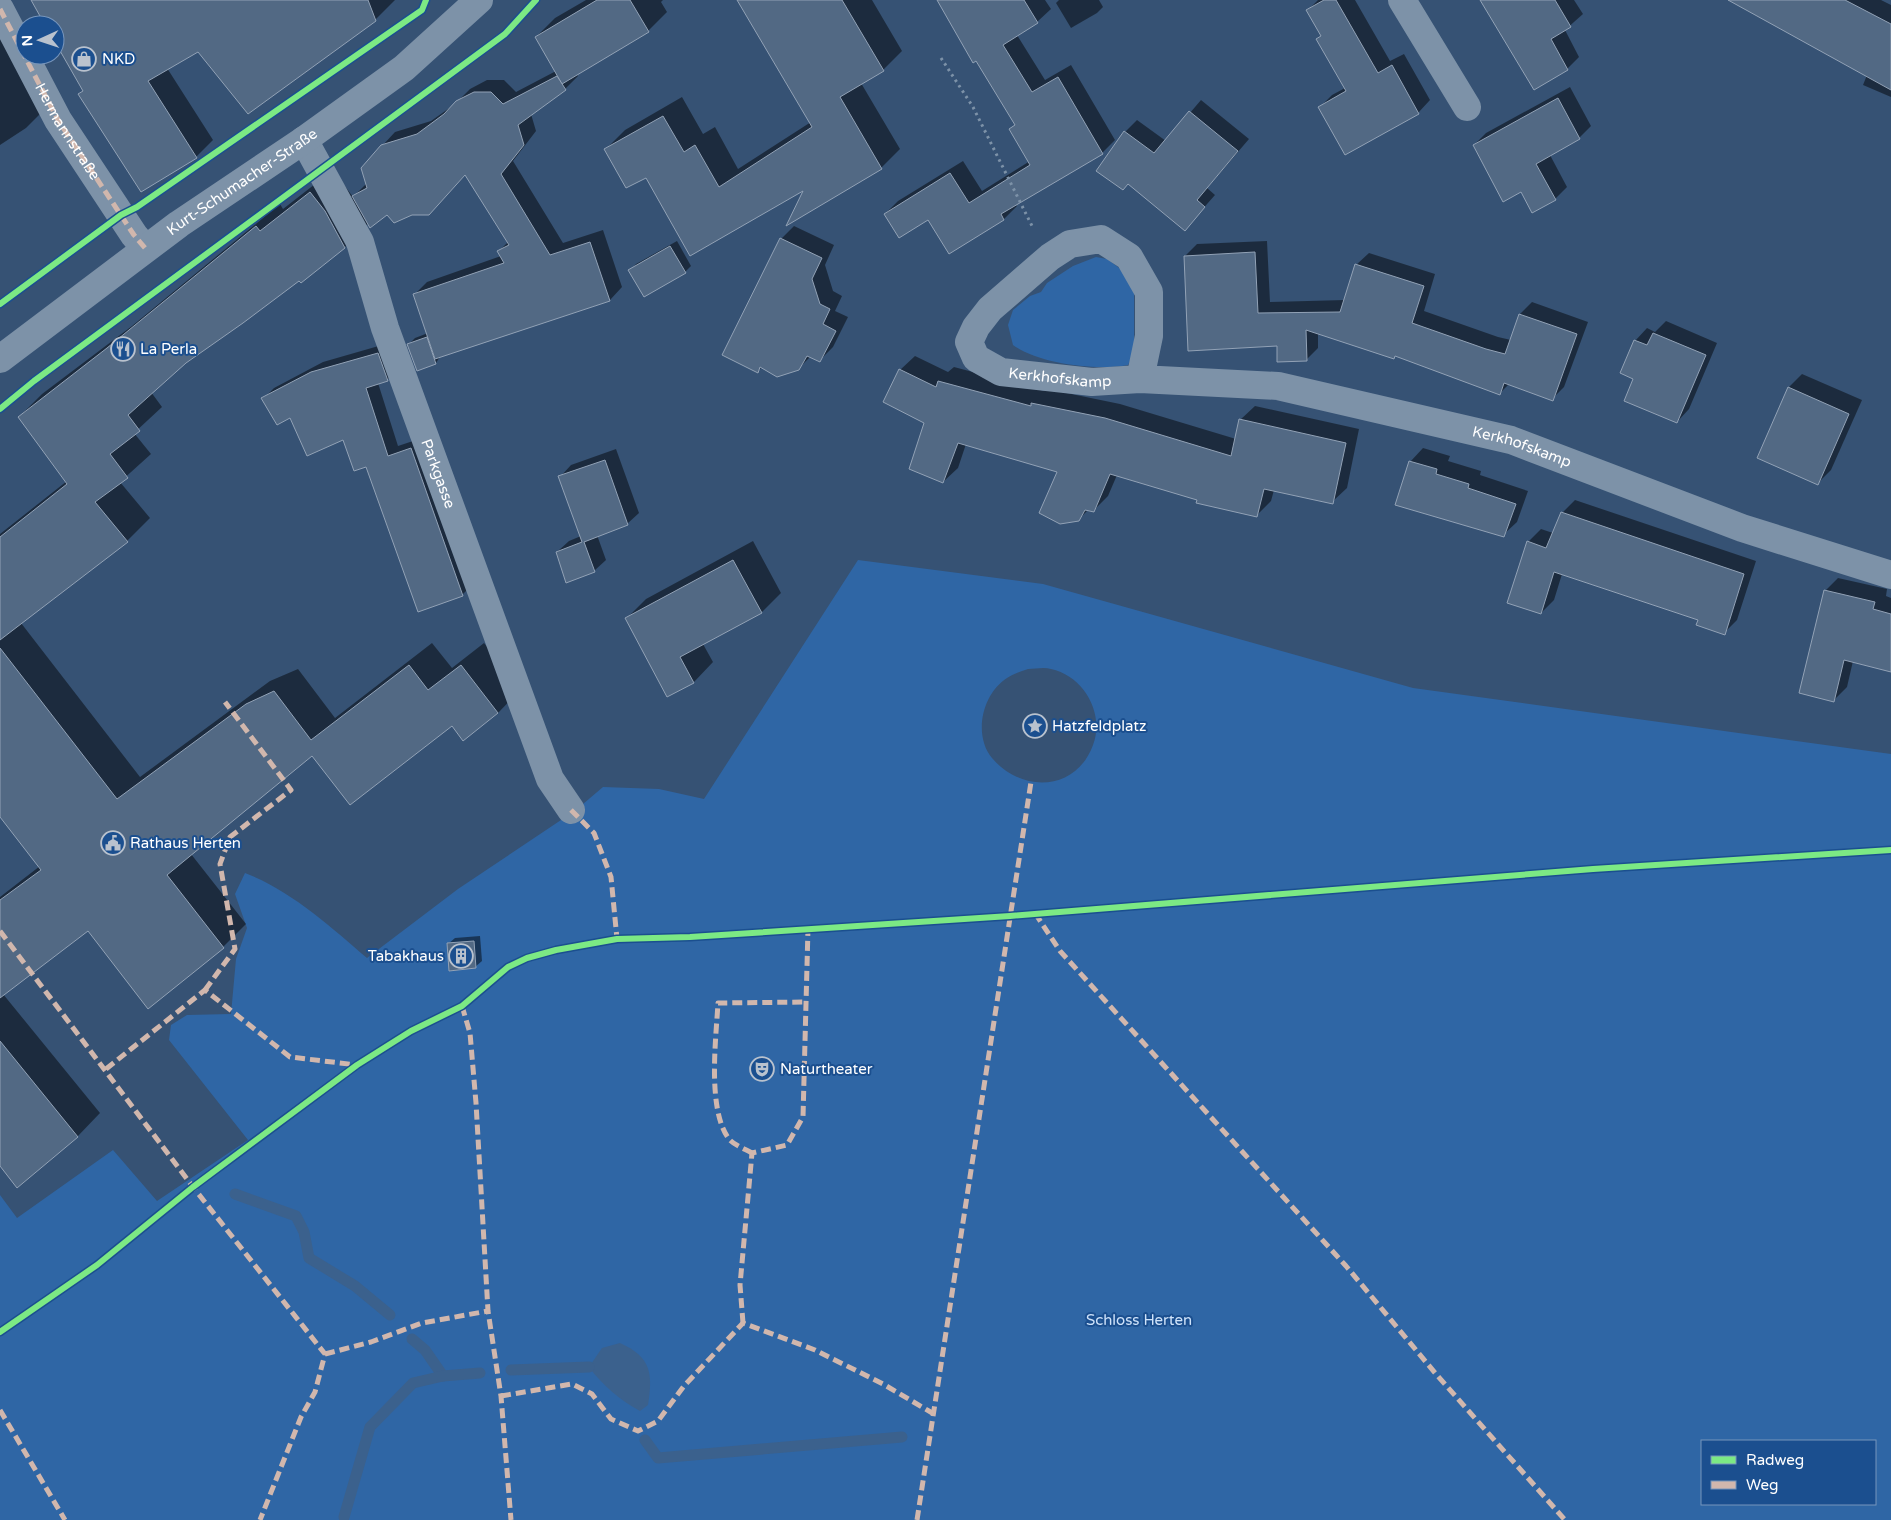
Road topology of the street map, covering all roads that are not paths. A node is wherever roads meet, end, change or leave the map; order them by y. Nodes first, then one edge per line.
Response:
1 (1402, 0) edge
2 (474, 3) edge
3 (0, 9) edge
4 (1467, 107) dead end
5 (304, 140) junction
6 (145, 248) junction
7 (0, 358) edge
8 (1140, 379) junction
9 (1891, 575) edge
10 (570, 810) dead end

1 - 4 street
2 - 5 street, Kurt-Schumacher-Straße
3 - 6 street, Hermannstraße
5 - 6 street, Kurt-Schumacher-Straße
5 - 10 street, Parkgasse
6 - 7 street, Kurt-Schumacher-Straße
8 - 8 street, Kerkhofskamp
8 - 9 street, Kerkhofskamp

